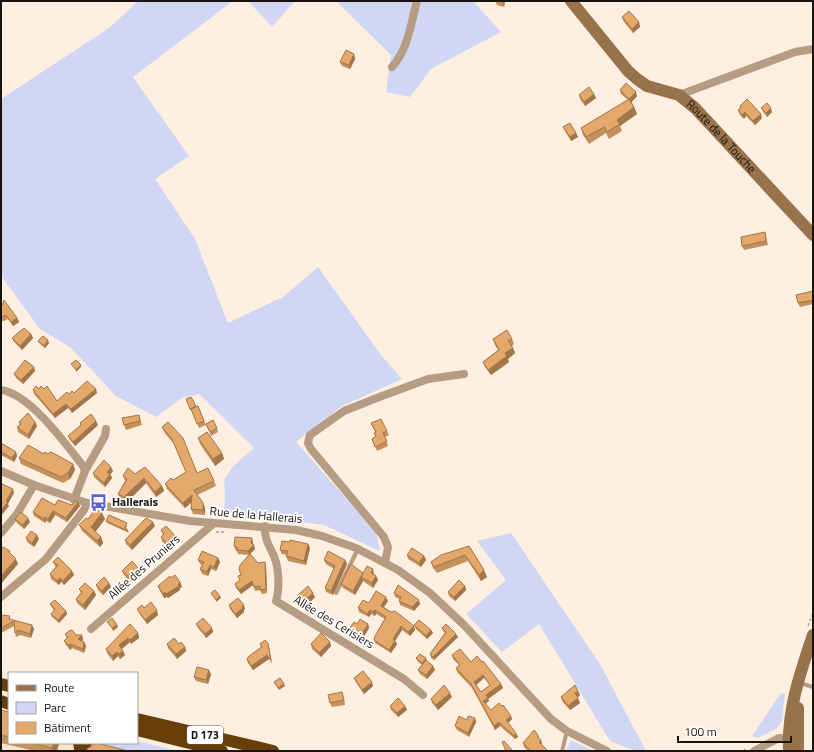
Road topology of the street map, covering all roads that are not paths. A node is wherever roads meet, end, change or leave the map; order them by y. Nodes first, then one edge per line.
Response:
1 (417, 1) edge
2 (571, 1) edge
3 (813, 49) edge
4 (392, 67) dead end
5 (679, 95) junction
6 (813, 235) edge
7 (464, 374) dead end
8 (1, 390) edge
9 (106, 429) dead end
10 (1, 471) edge
11 (85, 471) junction
12 (34, 485) junction
13 (74, 500) junction
14 (87, 503) junction
15 (213, 524) junction
16 (265, 526) junction
17 (1, 533) edge
18 (358, 549) junction
19 (385, 563) junction
20 (336, 593) dead end
21 (1, 597) edge
22 (91, 629) dead end
23 (813, 635) edge
24 (799, 683) junction
25 (813, 687) edge
26 (423, 695) dead end
27 (138, 719) edge
28 (138, 730) edge
29 (567, 730) junction
30 (138, 737) edge
31 (791, 747) edge
32 (222, 751) edge
33 (273, 751) edge
34 (562, 751) edge
35 (607, 751) edge
36 (754, 751) edge

1 - 4 street
2 - 5 street, Route de la Touche
3 - 5 street
5 - 6 street, Route de la Touche
7 - 19 street
8 - 11 street
9 - 11 street
10 - 12 street, Rue de la Hallerais
11 - 13 street
12 - 13 street, Rue de la Hallerais
12 - 17 street
13 - 14 street, Rue de la Hallerais
14 - 15 street, Rue de la Hallerais
14 - 21 street
15 - 16 street, Rue de la Hallerais
15 - 22 street, Allée des Pruniers
16 - 18 street, Rue de la Hallerais
16 - 26 street, Allée des Cerisiers
18 - 19 street, Rue de la Hallerais
18 - 20 lane
19 - 29 street, Rue de la Hallerais
23 - 24 street
24 - 25 lane
24 - 31 street
27 - 33 highway, D 173
28 - 32 highway, D 173
29 - 34 lane
29 - 35 street, Rue de la Hallerais
30 - 32 highway
31 - 36 street

